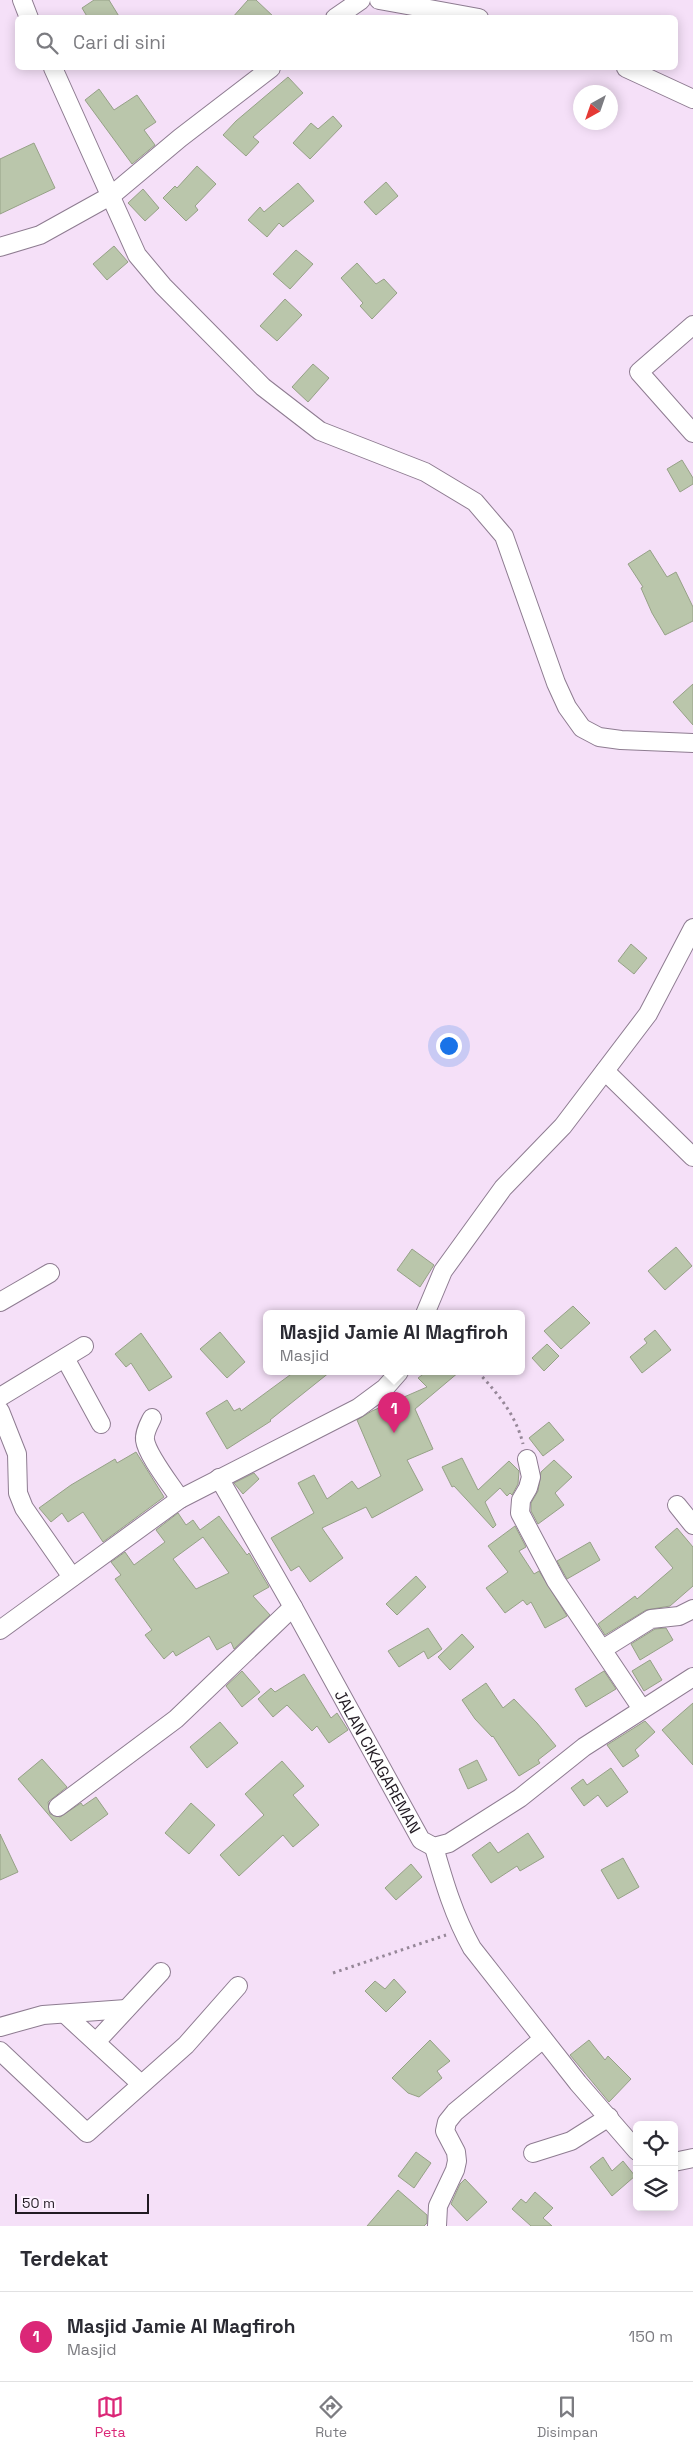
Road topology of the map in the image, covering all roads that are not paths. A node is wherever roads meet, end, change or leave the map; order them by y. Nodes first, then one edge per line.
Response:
1 (22, 0) edge
2 (379, 0) edge
3 (358, 1) edge
4 (28, 15) edge
5 (339, 15) edge
6 (462, 15) edge
7 (54, 70) edge
8 (268, 70) edge
9 (630, 70) edge
10 (693, 99) edge
11 (112, 195) junction
12 (0, 247) edge
13 (693, 325) edge
14 (693, 433) edge
15 (693, 743) edge
16 (693, 928) edge
17 (604, 1071) junction
18 (693, 1157) edge
19 (50, 1272) dead end
20 (0, 1302) edge
21 (427, 1310) edge
22 (84, 1346) dead end
23 (65, 1358) junction
24 (396, 1375) edge
25 (0, 1397) edge
26 (0, 1411) edge
27 (152, 1418) dead end
28 (101, 1424) dead end
29 (527, 1459) road end
30 (219, 1478) junction
31 (180, 1499) junction
32 (677, 1505) dead end
33 (693, 1525) edge
34 (72, 1577) junction
35 (293, 1607) junction
36 (693, 1609) edge
37 (0, 1630) edge
38 (603, 1649) junction
39 (693, 1677) edge
40 (642, 1709) junction
41 (58, 1807) dead end
42 (434, 1847) junction
43 (161, 1972) dead end
44 (238, 1986) dead end
45 (126, 2009) junction
46 (65, 2014) junction
47 (0, 2027) edge
48 (543, 2039) junction
49 (96, 2042) junction
50 (0, 2051) edge
51 (141, 2084) junction
52 (609, 2117) junction
53 (633, 2146) edge
54 (533, 2153) dead end
55 (693, 2158) edge
56 (678, 2161) edge
57 (437, 2226) edge

1 - 4 street
2 - 6 street
3 - 5 street
7 - 11 street
8 - 11 street
9 - 10 street
11 - 12 street
11 - 15 street
13 - 14 street
16 - 17 street
17 - 18 street
17 - 21 street
19 - 20 street
22 - 23 street
23 - 25 street
23 - 28 street
24 - 30 street
26 - 34 street
27 - 31 street
29 - 38 street
30 - 31 street
30 - 35 street, JALAN CIKAGAREMAN
31 - 34 street
32 - 33 street
34 - 37 street
35 - 41 street
35 - 42 street, JALAN CIKAGAREMAN
36 - 38 street
38 - 40 street
39 - 40 street, JALAN CIKAGAREMAN
40 - 42 street, JALAN CIKAGAREMAN
42 - 48 street
43 - 45 street
44 - 51 street
45 - 46 street
45 - 49 street
46 - 47 street
46 - 49 street
48 - 52 street
48 - 57 street
49 - 51 street
50 - 51 street
52 - 53 street
52 - 54 street
55 - 56 street

